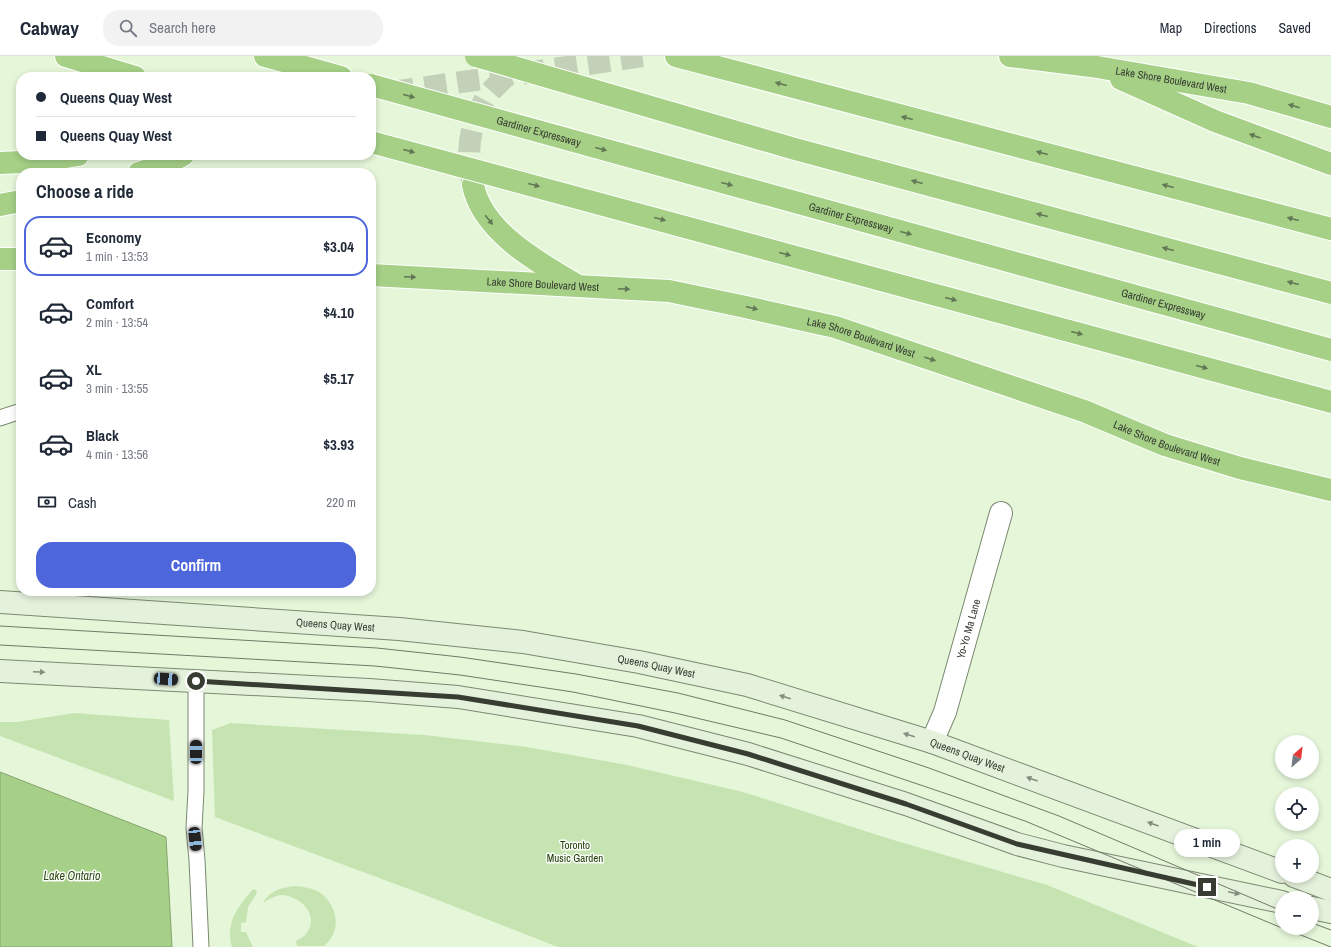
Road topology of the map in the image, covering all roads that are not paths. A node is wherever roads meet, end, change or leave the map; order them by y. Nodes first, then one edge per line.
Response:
1 (66, 56) edge
2 (265, 56) edge
3 (476, 56) edge
4 (676, 56) edge
5 (1010, 56) edge
6 (1091, 66) junction
7 (119, 72) edge
8 (323, 72) edge
9 (376, 86) edge
10 (1331, 117) edge
11 (376, 143) edge
12 (48, 160) edge
13 (174, 160) edge
14 (0, 163) edge
15 (1331, 164) edge
16 (155, 168) edge
17 (473, 185) tunnel mouth
18 (16, 202) edge
19 (0, 205) edge
20 (1331, 229) edge
21 (0, 259) edge
22 (16, 259) edge
23 (376, 275) edge
24 (579, 286) junction
25 (1331, 293) edge
26 (1331, 350) edge
27 (1331, 402) edge
28 (16, 413) edge
29 (0, 418) edge
30 (1331, 490) edge
31 (1001, 513) dead end
32 (0, 602) edge
33 (0, 671) edge
34 (196, 681) junction
35 (932, 742) junction
36 (1275, 869) edge
37 (1312, 883) edge
38 (1331, 890) edge
39 (1275, 901) edge
40 (1319, 909) edge
41 (1331, 912) edge
42 (201, 947) edge

1 - 7 highway
2 - 8 highway
25 -> 3 highway, bridge
20 -> 4 highway
5 - 6 highway, Lake Shore Boulevard West
10 -> 6 highway, Lake Shore Boulevard West
15 -> 6 highway
9 -> 26 highway, Gardiner Expressway, bridge
11 -> 27 highway, bridge
12 - 14 highway
13 - 16 highway
17 -> 24 highway
18 - 19 highway
21 - 22 highway
23 -> 24 highway, Lake Shore Boulevard West
24 -> 30 highway, Lake Shore Boulevard West
28 - 29 lane
31 - 35 street, Yo-Yo Ma Lane
35 -> 32 street, Queens Quay West
33 -> 34 street
34 -> 39 street
34 - 42 lane
36 -> 35 street, Queens Quay West
37 - 38 street
40 - 41 street

